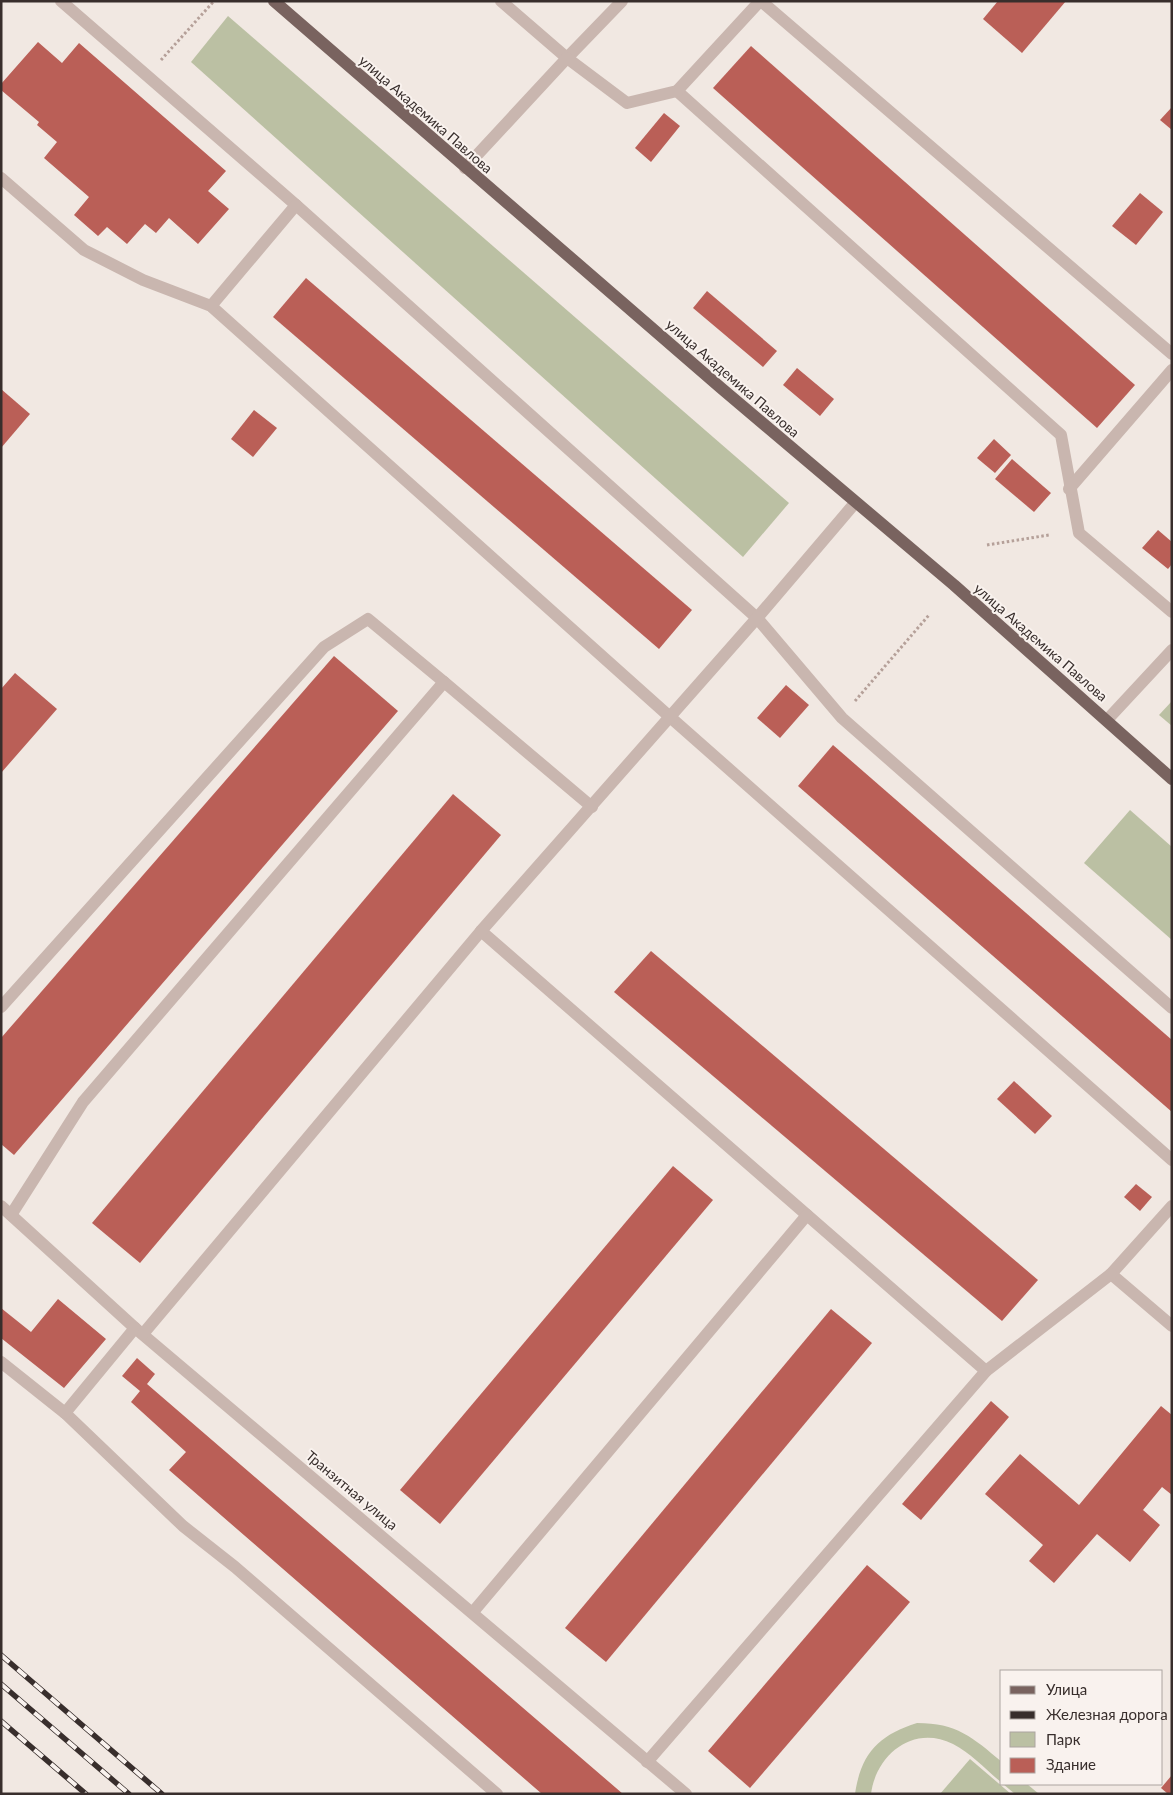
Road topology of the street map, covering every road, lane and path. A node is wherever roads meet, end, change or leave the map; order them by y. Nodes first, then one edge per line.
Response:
1 (62, 1) edge
2 (214, 1) edge
3 (274, 1) edge
4 (501, 1) edge
5 (622, 1) edge
6 (760, 1) edge
7 (567, 58) junction
8 (147, 76) junction
9 (677, 91) junction
10 (465, 168) junction
11 (1, 178) edge
12 (296, 205) junction
13 (211, 306) junction
14 (1172, 354) edge
15 (1172, 370) edge
16 (1069, 489) junction
17 (855, 503) junction
18 (1048, 535) dead end
19 (987, 545) dead end
20 (1172, 612) edge
21 (929, 615) dead end
22 (757, 618) junction
23 (1172, 650) edge
24 (444, 682) junction
25 (670, 717) junction
26 (842, 718) junction
27 (1107, 720) junction
28 (1172, 779) edge
29 (592, 807) junction
30 (481, 930) junction
31 (1, 1007) edge
32 (1172, 1008) edge
33 (1172, 1160) edge
34 (1, 1206) edge
35 (1172, 1206) edge
36 (11, 1215) junction
37 (807, 1215) junction
38 (1110, 1274) junction
39 (1172, 1326) edge
40 (139, 1331) junction
41 (1, 1362) edge
42 (986, 1371) junction
43 (65, 1413) junction
44 (474, 1612) junction
45 (647, 1762) junction
46 (497, 1794) edge
47 (686, 1794) edge

1 - 8 street
2 - 8 path
3 - 10 main road, улица Академика Павлова
4 - 7 street
5 - 7 street
6 - 9 street
6 - 14 street
7 - 9 street
7 - 10 street
8 - 12 street
9 - 16 street
10 - 17 main road, улица Академика Павлова
11 - 13 street
12 - 13 street
12 - 22 street
13 - 25 street
15 - 16 street
16 - 20 street
17 - 22 street
17 - 27 main road, улица Академика Павлова
18 - 19 path
21 - 26 path
22 - 25 street
22 - 26 street
23 - 27 street
24 - 29 street
24 - 31 street
24 - 36 street
25 - 29 street
25 - 33 street
26 - 32 street
27 - 28 main road, улица Академика Павлова
29 - 30 street
30 - 37 street
30 - 40 street
34 - 36 street, Транзитная улица
35 - 38 street
36 - 40 street, Транзитная улица
37 - 42 street
37 - 44 street
38 - 39 street
38 - 42 street
40 - 43 street
40 - 44 street, Транзитная улица
41 - 43 street
42 - 45 street
43 - 46 street
44 - 45 street, Транзитная улица
45 - 47 street, Транзитная улица

